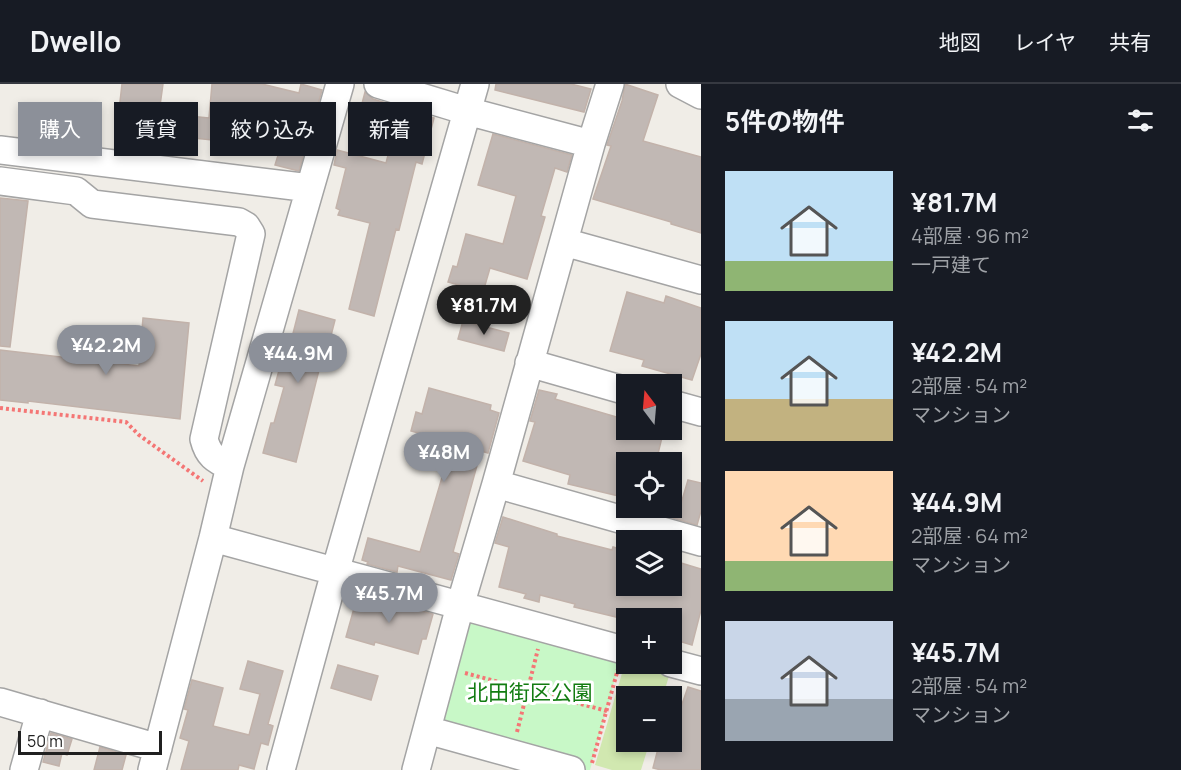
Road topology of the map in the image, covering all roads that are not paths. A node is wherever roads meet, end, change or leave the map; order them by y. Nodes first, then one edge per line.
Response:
1 (340, 84) edge
2 (378, 84) edge
3 (475, 84) edge
4 (610, 84) edge
5 (680, 84) edge
6 (701, 95) edge
7 (467, 111) junction
8 (591, 144) junction
9 (0, 150) edge
10 (0, 181) edge
11 (310, 188) junction
12 (564, 242) junction
13 (701, 280) edge
14 (529, 363) junction
15 (616, 388) edge
16 (682, 407) edge
17 (701, 412) edge
18 (230, 466) junction
19 (496, 484) junction
20 (213, 538) junction
21 (701, 542) edge
22 (335, 572) junction
23 (460, 606) junction
24 (616, 648) edge
25 (682, 666) edge
26 (701, 671) edge
27 (0, 702) edge
28 (40, 713) junction
29 (427, 730) junction
30 (155, 759) edge
31 (24, 770) edge
32 (281, 770) edge
33 (416, 770) edge
34 (571, 770) edge

1 - 11 street
2 - 7 street
3 - 7 street
4 - 8 street
5 - 6 street
7 - 8 street
7 - 22 street
8 - 12 street
9 - 11 street
10 - 18 street
11 - 18 street
12 - 13 street
12 - 14 street
14 - 15 street
14 - 19 street
16 - 17 street
18 - 20 street
19 - 21 street
19 - 23 street
20 - 22 street
20 - 30 street
22 - 23 street
22 - 32 street
23 - 24 street
23 - 29 street
25 - 26 street
27 - 28 street
28 - 30 street
28 - 31 street
29 - 33 street
29 - 34 street

